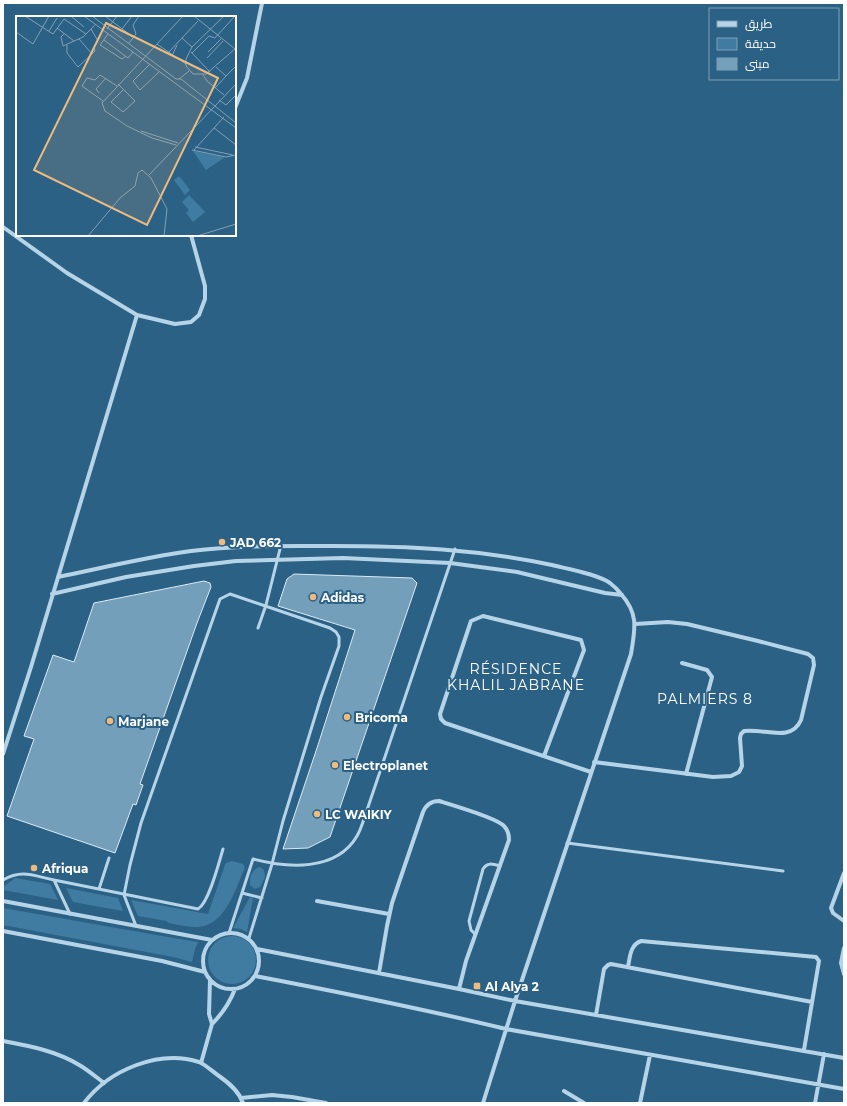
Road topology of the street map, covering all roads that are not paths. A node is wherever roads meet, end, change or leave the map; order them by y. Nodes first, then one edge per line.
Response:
1 (262, 3) edge
2 (236, 106) edge
3 (3, 227) edge
4 (191, 236) edge
5 (137, 316) junction
6 (281, 545) junction
7 (455, 549) junction
8 (278, 560) junction
9 (450, 563) junction
10 (58, 577) junction
11 (52, 594) junction
12 (622, 595) junction
13 (266, 606) junction
14 (635, 624) junction
15 (258, 628) dead end
16 (682, 664) dead end
17 (3, 754) edge
18 (544, 756) junction
19 (594, 762) junction
20 (591, 772) junction
21 (686, 774) junction
22 (567, 843) junction
23 (223, 849) dead end
24 (108, 858) dead end
25 (272, 864) junction
26 (500, 866) junction
27 (784, 871) dead end
28 (844, 873) edge
29 (3, 880) edge
30 (54, 880) junction
31 (842, 882) edge
32 (99, 889) junction
33 (242, 893) junction
34 (124, 895) junction
35 (262, 898) junction
36 (3, 901) edge
37 (317, 901) dead end
38 (70, 914) junction
39 (389, 914) junction
40 (844, 920) edge
41 (136, 926) junction
42 (3, 931) edge
43 (229, 932) junction
44 (475, 934) junction
45 (249, 938) junction
46 (212, 940) junction
47 (844, 948) edge
48 (257, 949) junction
49 (628, 967) junction
50 (205, 972) junction
51 (379, 973) junction
52 (844, 974) edge
53 (255, 976) junction
54 (210, 980) junction
55 (459, 988) junction
56 (235, 989) junction
57 (514, 1001) junction
58 (812, 1002) junction
59 (596, 1015) junction
60 (212, 1024) junction
61 (506, 1029) junction
62 (3, 1041) edge
63 (804, 1050) junction
64 (824, 1054) junction
65 (650, 1055) junction
66 (844, 1058) edge
67 (201, 1063) junction
68 (104, 1083) junction
69 (818, 1084) junction
70 (844, 1089) edge
71 (564, 1091) dead end
72 (241, 1098) junction
73 (84, 1103) edge
74 (243, 1103) edge
75 (326, 1103) edge
76 (483, 1103) edge
77 (584, 1103) edge
78 (640, 1103) edge
79 (815, 1103) edge

1 - 2 street
3 - 5 street
4 - 5 street
5 - 10 street
6 - 7 street
6 - 8 lane
6 - 10 street
7 - 9 lane
7 - 12 street
8 - 9 street
8 - 11 street
8 - 13 lane
9 - 12 street
9 - 25 lane
10 - 11 street
11 - 17 street
12 - 14 street
13 - 15 lane
13 - 25 lane
13 - 34 lane
14 - 19 street
14 - 21 street
16 - 21 street
18 - 18 street
18 - 20 street
19 - 20 street
19 - 21 street
20 - 22 street
22 - 27 lane
22 - 57 street
23 - 34 lane
24 - 32 lane
25 - 33 lane
25 - 35 lane
26 - 39 street
26 - 44 street
26 - 44 lane
28 - 31 street
29 - 30 lane
30 - 32 lane
30 - 38 lane
31 - 40 street
32 - 34 lane
33 - 35 lane
33 - 43 lane
34 - 41 lane
35 - 45 lane
36 - 38 street
37 - 39 street
38 - 41 street
39 - 51 street
41 - 46 street
42 - 50 street
43 - 45 street
43 - 46 street
44 - 55 street
45 - 48 street
46 - 50 street
47 - 52 street
48 - 51 street
48 - 53 street
49 - 58 street
49 - 58 street
49 - 59 street
50 - 54 street
51 - 55 street
53 - 56 street
53 - 61 street
54 - 56 street
54 - 60 street
55 - 57 street
56 - 60 street
57 - 59 street
57 - 61 street
58 - 63 street
59 - 63 street
60 - 67 street
61 - 65 street
61 - 76 street
62 - 68 street
63 - 64 street
64 - 66 street
64 - 69 street
65 - 69 street
65 - 78 street
67 - 68 street
67 - 72 street
68 - 73 street
69 - 70 street
69 - 79 street
71 - 77 street
72 - 74 street
72 - 75 street

